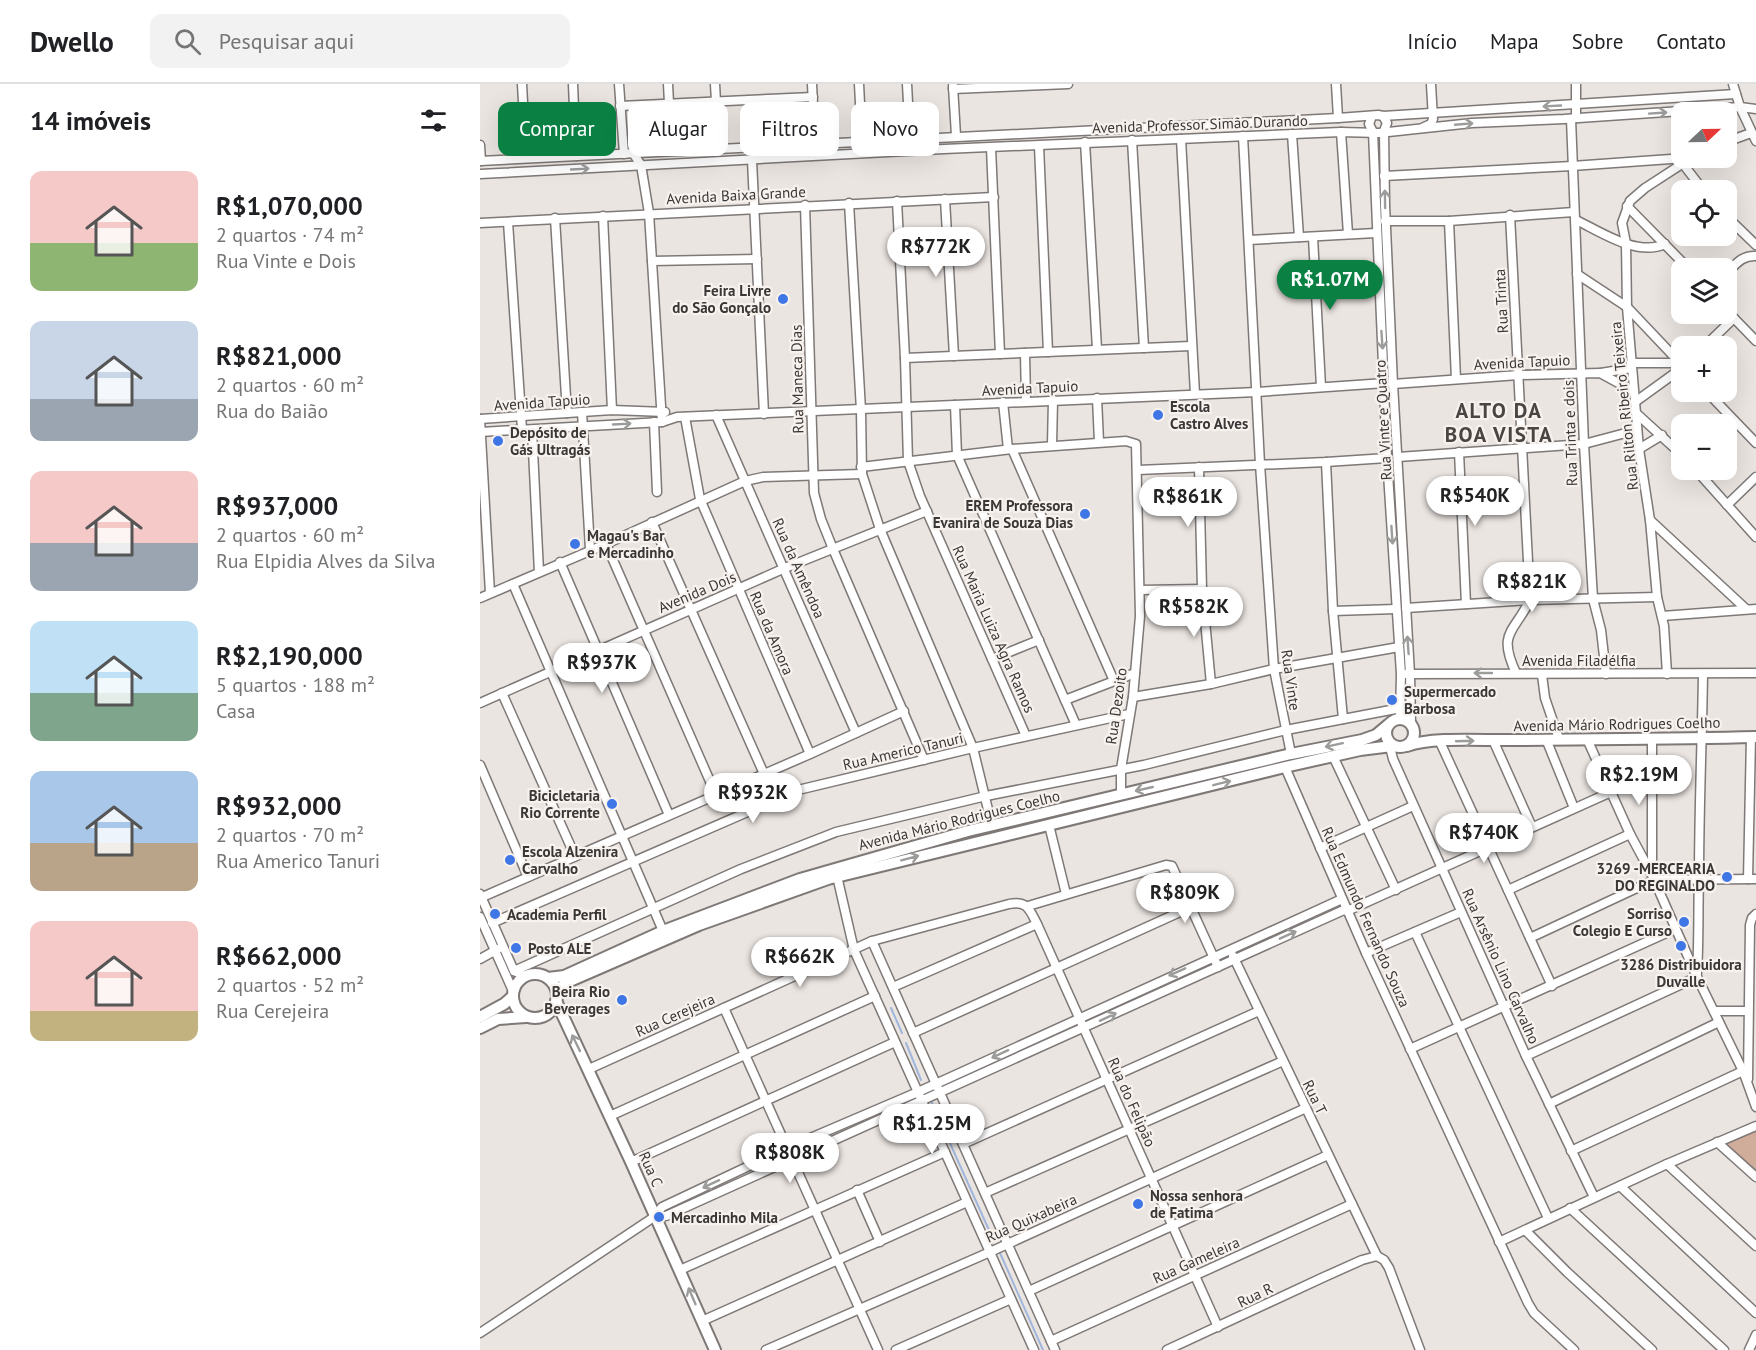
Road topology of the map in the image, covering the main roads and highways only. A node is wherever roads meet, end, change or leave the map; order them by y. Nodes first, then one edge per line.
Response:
1 (1388, 725) junction
2 (1754, 737) edge
3 (1390, 745) junction
4 (1407, 746) junction
5 (548, 978) junction
6 (513, 994) junction
7 (556, 998) junction
8 (480, 1017) edge
9 (526, 1017) junction
10 (480, 1028) edge
11 (715, 1350) edge

1 - 3 main road
1 - 4 main road
1 -> 5 main road, Avenida Mário Rodrigues Coelho
4 -> 2 main road, Avenida Mário Rodrigues Coelho
3 - 4 main road
7 -> 3 main road, Avenida Mário Rodrigues Coelho
5 - 6 main road
5 - 7 main road
6 - 8 main road
6 - 9 main road
7 - 9 main road
11 -> 7 main road, Rua C
9 - 10 main road

